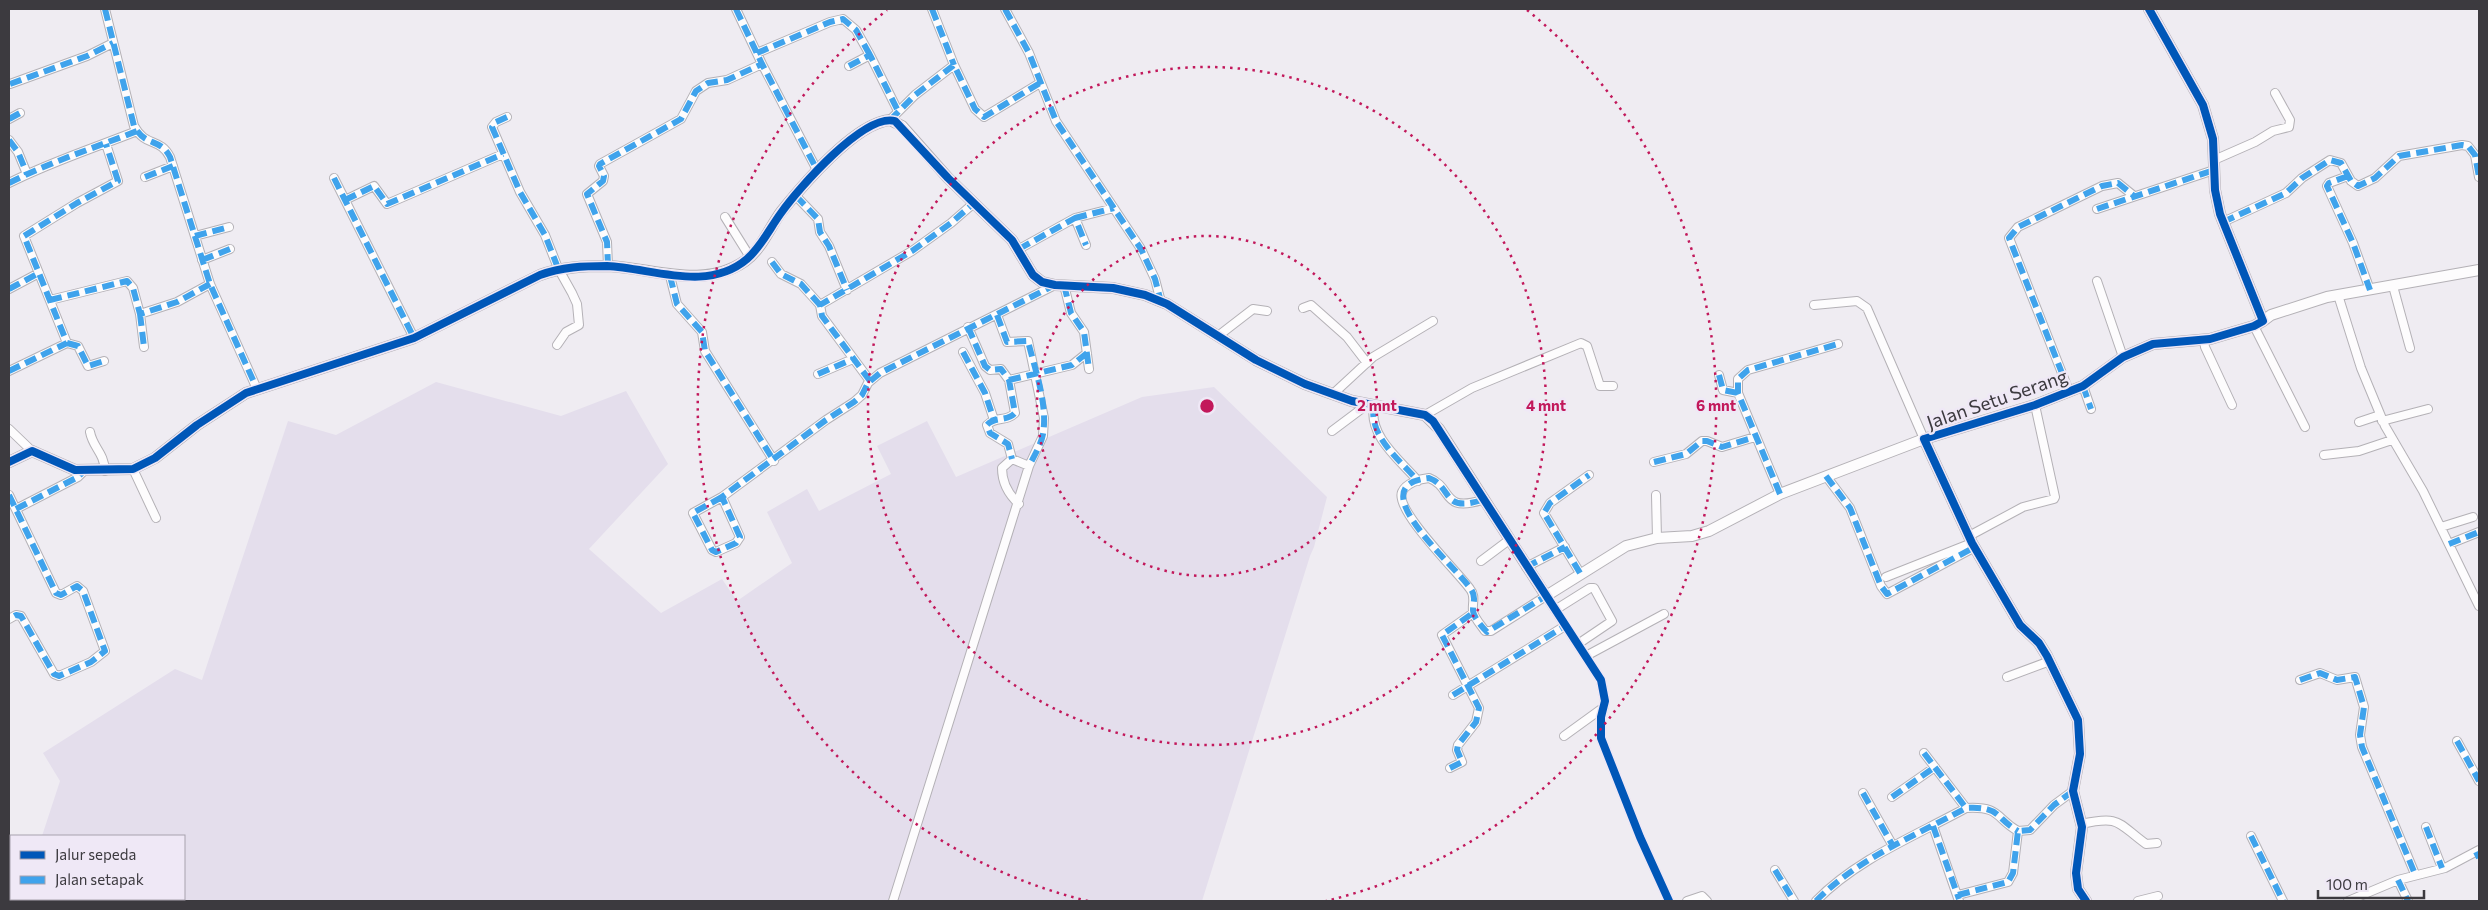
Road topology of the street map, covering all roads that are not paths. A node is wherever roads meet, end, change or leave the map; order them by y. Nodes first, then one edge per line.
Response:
1 (105, 9) edge
2 (736, 9) edge
3 (932, 9) edge
4 (1005, 9) edge
5 (2149, 9) edge
6 (113, 42) junction
7 (757, 54) junction
8 (870, 55) junction
9 (762, 64) junction
10 (954, 65) junction
11 (849, 66) dead end
12 (1040, 83) junction
13 (10, 84) dead end
14 (2275, 93) dead end
15 (898, 111) junction
16 (20, 113) dead end
17 (507, 117) dead end
18 (9, 119) edge
19 (890, 120) junction
20 (137, 131) junction
21 (9, 140) edge
22 (106, 144) junction
23 (503, 154) junction
24 (2214, 165) junction
25 (173, 166) junction
26 (817, 170) junction
27 (27, 174) junction
28 (145, 176) dead end
29 (2348, 176) junction
30 (2479, 177) edge
31 (334, 178) dead end
32 (9, 183) edge
33 (796, 196) junction
34 (2134, 196) junction
35 (345, 200) junction
36 (974, 203) junction
37 (1114, 208) junction
38 (2098, 209) dead end
39 (726, 217) dead end
40 (1075, 218) junction
41 (2223, 222) junction
42 (229, 227) dead end
43 (195, 236) junction
44 (1086, 245) dead end
45 (230, 249) dead end
46 (1019, 249) junction
47 (750, 257) junction
48 (202, 260) junction
49 (772, 262) dead end
50 (608, 266) junction
51 (558, 268) junction
52 (2479, 270) edge
53 (38, 273) junction
54 (670, 276) junction
55 (2098, 281) dead end
56 (210, 284) junction
57 (1059, 285) junction
58 (2393, 286) junction
59 (9, 289) edge
60 (847, 290) junction
61 (2370, 290) junction
62 (2338, 295) junction
63 (50, 300) junction
64 (1161, 302) junction
65 (820, 305) junction
66 (1814, 305) dead end
67 (1303, 308) dead end
68 (1267, 311) dead end
69 (140, 314) junction
70 (997, 315) junction
71 (1433, 321) dead end
72 (2259, 324) junction
73 (968, 327) junction
74 (1218, 336) junction
75 (414, 338) junction
76 (2204, 340) junction
77 (68, 343) junction
78 (1838, 344) dead end
79 (557, 345) dead end
80 (144, 348) dead end
81 (2410, 348) dead end
82 (963, 352) dead end
83 (1088, 353) junction
84 (2124, 357) junction
85 (854, 359) junction
86 (104, 361) dead end
87 (1367, 363) junction
88 (1089, 370) dead end
89 (9, 371) edge
90 (818, 374) dead end
91 (1036, 375) junction
92 (1718, 375) dead end
93 (1009, 380) junction
94 (870, 381) junction
95 (1613, 386) dead end
96 (2082, 386) junction
97 (257, 388) junction
98 (2069, 391) junction
99 (1738, 393) junction
100 (1333, 394) junction
101 (1371, 404) junction
102 (2035, 405) junction
103 (2232, 405) dead end
104 (2091, 408) dead end
105 (2428, 410) dead end
106 (1425, 415) junction
107 (2381, 418) junction
108 (994, 420) junction
109 (2359, 422) dead end
110 (2304, 426) dead end
111 (9, 429) edge
112 (1332, 431) dead end
113 (90, 432) dead end
114 (1755, 437) junction
115 (1924, 439) junction
116 (2392, 440) junction
117 (32, 452) junction
118 (2324, 455) dead end
119 (1012, 459) junction
120 (774, 461) junction
121 (9, 462) edge
122 (1654, 462) dead end
123 (1030, 466) junction
124 (133, 470) junction
125 (105, 471) junction
126 (83, 472) junction
127 (1589, 475) dead end
128 (1826, 476) junction
129 (1418, 481) junction
130 (1780, 494) junction
131 (9, 495) edge
132 (1656, 495) dead end
133 (722, 497) junction
134 (1482, 500) junction
135 (1018, 504) junction
136 (16, 508) junction
137 (2472, 517) dead end
138 (156, 518) dead end
139 (2441, 527) junction
140 (2479, 532) edge
141 (1657, 538) junction
142 (1508, 540) junction
143 (1972, 542) junction
144 (2449, 544) junction
145 (1565, 547) junction
146 (1481, 560) dead end
147 (1526, 567) junction
148 (1580, 573) junction
149 (1886, 578) dead end
150 (1546, 596) junction
151 (2479, 606) edge
152 (1555, 610) junction
153 (1473, 613) junction
154 (1664, 614) dead end
155 (9, 619) edge
156 (1565, 626) junction
157 (1578, 644) junction
158 (1586, 656) junction
159 (2050, 660) junction
160 (2006, 677) dead end
161 (2300, 680) dead end
162 (1469, 685) junction
163 (1453, 695) dead end
164 (1604, 706) junction
165 (1564, 736) dead end
166 (2457, 740) dead end
167 (1924, 753) dead end
168 (1935, 767) junction
169 (1450, 768) dead end
170 (2479, 781) edge
171 (2073, 791) junction
172 (1863, 792) dead end
173 (1892, 797) dead end
174 (1966, 808) junction
175 (2081, 824) junction
176 (1933, 826) junction
177 (2426, 827) dead end
178 (2018, 830) junction
179 (2252, 836) dead end
180 (2157, 843) dead end
181 (1893, 846) junction
182 (2478, 853) edge
183 (2442, 868) junction
184 (1775, 870) dead end
185 (2415, 874) junction
186 (2398, 880) junction
187 (2158, 896) dead end
188 (1959, 898) edge
189 (893, 901) edge
190 (1669, 901) edge
191 (1687, 901) edge
192 (1707, 901) edge
193 (1794, 901) edge
194 (1816, 901) edge
195 (2086, 901) edge
196 (2138, 901) edge
197 (2283, 901) edge
198 (2348, 901) edge
199 (2408, 901) edge

1 - 6 street
2 - 7 street
3 - 10 street
4 - 12 street
5 - 24 street
6 - 13 street
6 - 20 street
7 - 8 street
7 - 9 street
8 - 11 street
8 - 15 street
9 - 26 street
9 - 50 street
10 - 12 street
10 - 15 street
12 - 37 street
14 - 24 street
15 - 19 street
16 - 18 street
17 - 23 street
19 - 26 street
19 - 36 street
20 - 22 street
20 - 25 street
21 - 27 street
22 - 27 street
22 - 53 street
23 - 35 street
23 - 51 street
24 - 34 street
24 - 41 street
25 - 28 street
25 - 43 street
26 - 33 street
27 - 32 street
29 - 30 street
29 - 41 street
29 - 61 street
31 - 35 street
33 - 47 street
33 - 60 street
34 - 38 street
34 - 98 street
35 - 75 street
36 - 46 street
36 - 60 street
37 - 40 street
37 - 64 street
39 - 47 street
40 - 44 street
40 - 46 street
41 - 72 street
42 - 43 street
43 - 48 street
45 - 48 street
46 - 57 street
47 - 54 street
48 - 56 street
49 - 65 street
50 - 51 street
50 - 54 street
51 - 75 street
51 - 79 street
52 - 58 street, Jalan Setu Serang
53 - 59 street
53 - 63 street
54 - 120 street
55 - 84 street
56 - 69 street
56 - 97 street
57 - 64 street
57 - 70 street
57 - 83 street
58 - 61 street, Jalan Setu Serang
58 - 81 street
60 - 65 street
61 - 62 street, Jalan Setu Serang
62 - 72 street, Jalan Setu Serang
62 - 107 street
63 - 69 street
63 - 77 street
64 - 74 street
65 - 85 street
66 - 115 street
67 - 87 street
68 - 74 street
69 - 80 street
70 - 73 street
70 - 91 street
71 - 87 street
72 - 76 street, Jalan Setu Serang
72 - 110 street
73 - 93 street
73 - 94 street
74 - 100 street
75 - 97 street
76 - 84 street, Jalan Setu Serang
76 - 103 street
77 - 86 street
77 - 89 street
78 - 99 street
82 - 108 street
83 - 88 street
83 - 91 street
84 - 96 street, Jalan Setu Serang
85 - 90 street
85 - 94 street
87 - 100 street
91 - 93 street
91 - 123 street
92 - 99 street
93 - 108 street
94 - 120 street
95 - 106 street
96 - 98 street, Jalan Setu Serang
96 - 104 street
97 - 124 street
98 - 102 street, Jalan Setu Serang
99 - 114 street
100 - 101 street
101 - 106 street
101 - 112 street
101 - 129 street
102 - 115 street, Jalan Setu Serang
102 - 143 street
105 - 107 street
106 - 134 street
107 - 109 street
107 - 116 street
108 - 119 street
111 - 117 street
113 - 125 street
114 - 122 street
114 - 130 street
115 - 128 street
115 - 143 street, Jalan Setu Serang
116 - 118 street
116 - 139 street
117 - 121 street
117 - 126 street
119 - 123 street
119 - 135 street
120 - 133 street
123 - 135 street
124 - 125 street
124 - 138 street
125 - 126 street
126 - 136 street
127 - 145 street
128 - 130 street
128 - 143 street
129 - 134 street
129 - 153 street
130 - 141 street
131 - 136 street
132 - 141 street
133 - 133 street
134 - 142 street
135 - 189 street
136 - 155 street
137 - 139 street
139 - 144 street
140 - 144 street
141 - 148 street
142 - 146 street
142 - 147 street
143 - 149 street
143 - 159 street, Jalan Setu Serang
144 - 151 street
145 - 147 street
145 - 148 street
147 - 150 street
148 - 150 street
150 - 152 street
150 - 153 street
152 - 156 street
152 - 157 street
153 - 162 street
154 - 158 street
156 - 157 street
156 - 162 street
157 - 158 street
158 - 164 street
159 - 160 street
159 - 171 street, Jalan Setu Serang
161 - 185 street
162 - 163 street
162 - 169 street
164 - 165 street
164 - 190 street
166 - 170 street
167 - 168 street
168 - 173 street
168 - 174 street
171 - 175 street, Jalan Setu Serang
171 - 178 street
172 - 181 street
174 - 176 street
174 - 178 street
175 - 180 street
175 - 195 street, Jalan Setu Serang
176 - 181 street
176 - 188 street
177 - 183 street
178 - 188 street
179 - 197 street
181 - 194 street
182 - 183 street
183 - 185 street
184 - 193 street
185 - 186 street
186 - 198 street
186 - 199 street
187 - 196 street
191 - 192 street

